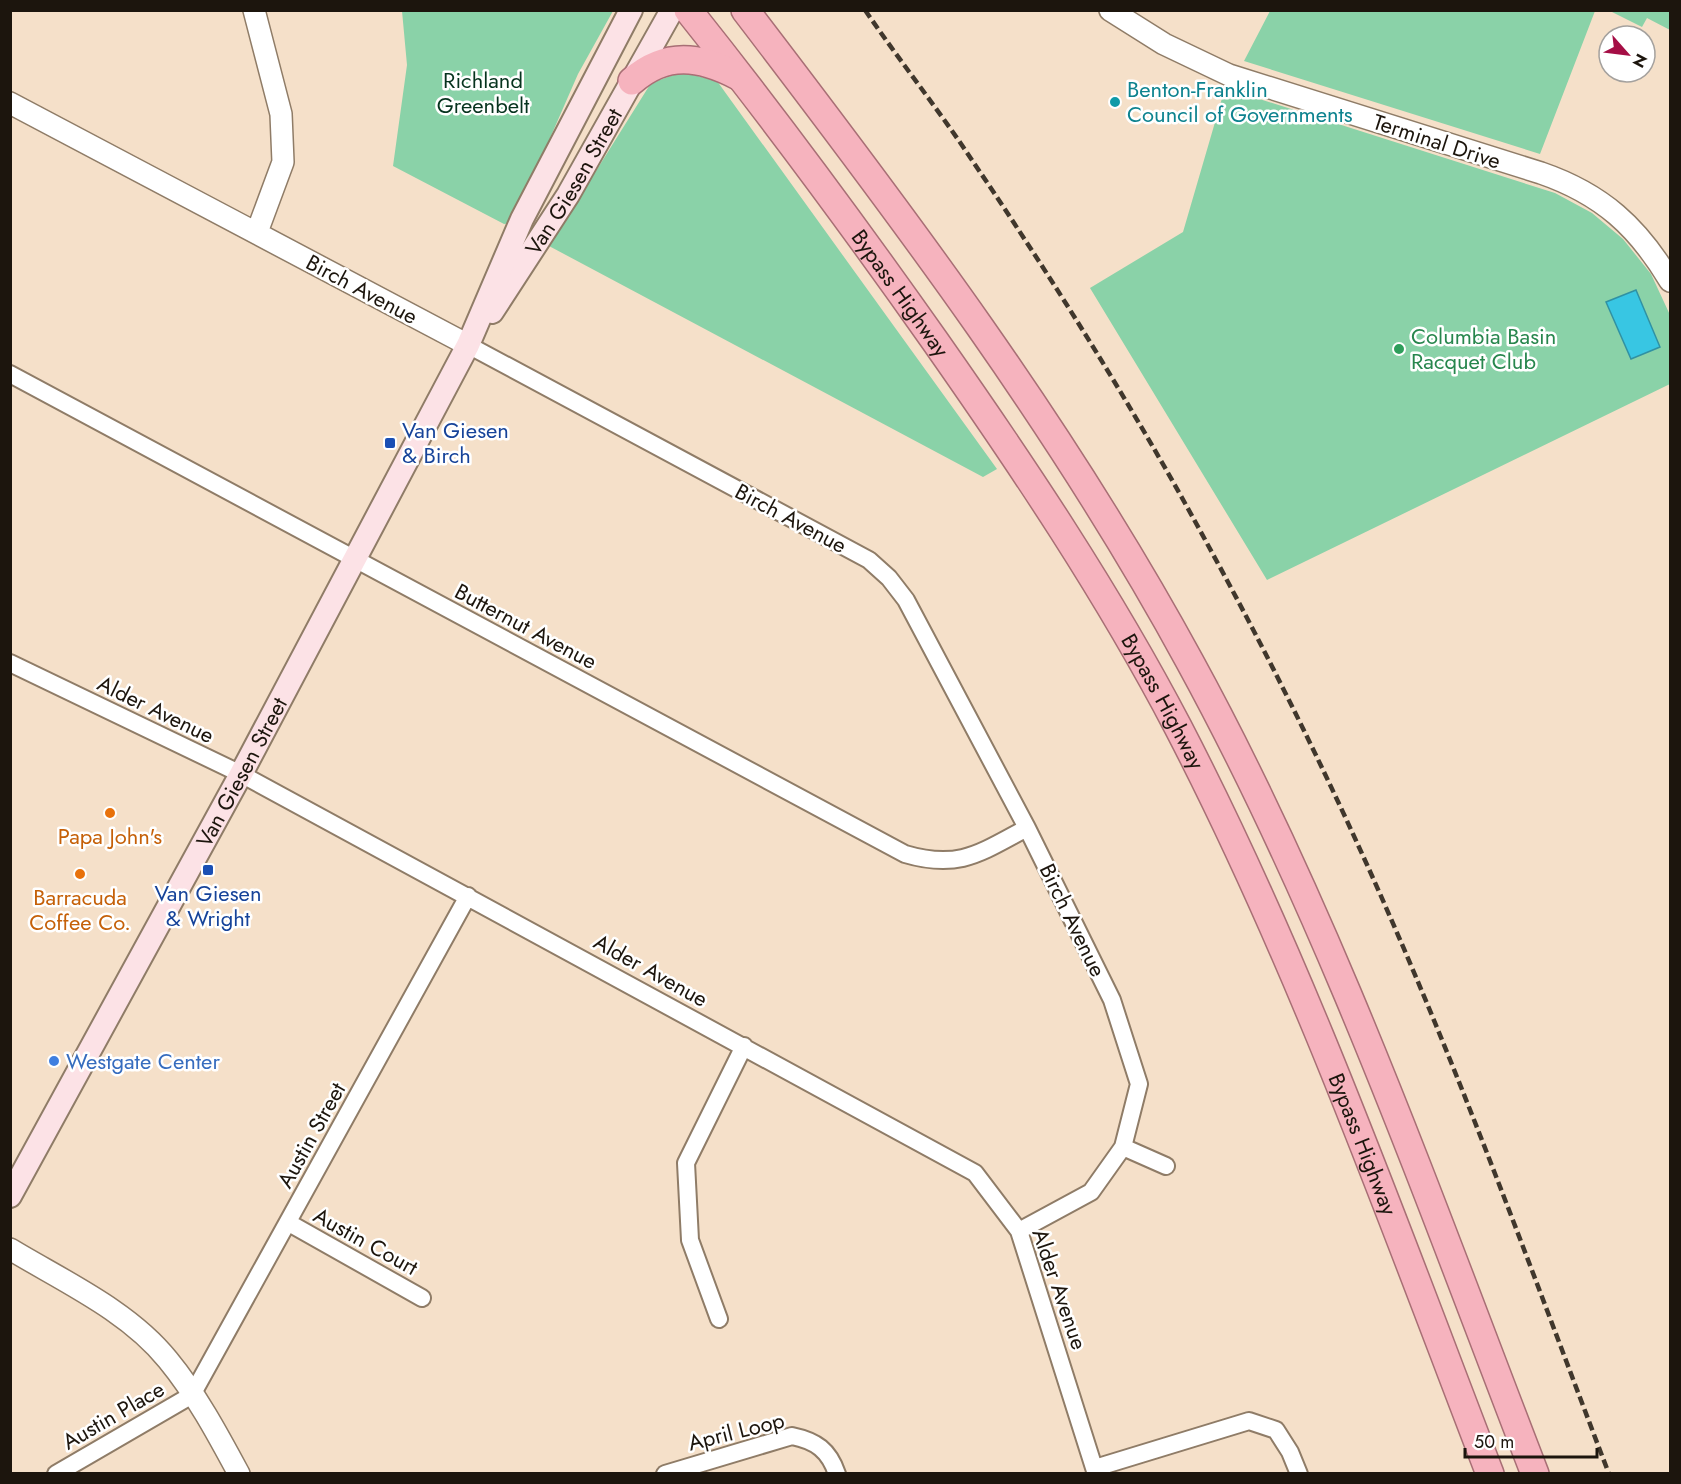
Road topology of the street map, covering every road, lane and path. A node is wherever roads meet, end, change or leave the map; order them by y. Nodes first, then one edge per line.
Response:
1 (254, 10) edge
2 (631, 10) edge
3 (672, 10) edge
4 (688, 10) edge
5 (745, 10) edge
6 (1110, 10) edge
7 (741, 77) junction
8 (632, 81) junction
9 (10, 103) edge
10 (257, 232) junction
11 (1671, 281) edge
12 (468, 345) junction
13 (10, 374) edge
14 (354, 560) junction
15 (10, 663) edge
16 (241, 774) junction
17 (1027, 828) junction
18 (468, 896) junction
19 (744, 1046) junction
20 (1123, 1147) junction
21 (1166, 1166) dead end
22 (10, 1196) edge
23 (289, 1223) junction
24 (1019, 1231) junction
25 (10, 1249) edge
26 (422, 1298) dead end
27 (719, 1318) dead end
28 (192, 1395) junction
29 (1096, 1471) edge
30 (56, 1473) edge
31 (239, 1473) edge
32 (665, 1473) edge
33 (837, 1473) edge
34 (1299, 1473) edge
35 (1490, 1473) edge
36 (1535, 1473) edge

1 - 10 street
2 - 12 main road, Van Giesen Street
3 - 8 main road, Van Giesen Street
4 - 7 highway, Bypass Highway
5 - 36 highway, Bypass Highway
6 - 11 street, Terminal Drive
7 - 8 highway
7 - 35 highway, Bypass Highway
8 - 12 main road, Van Giesen Street
9 - 10 street, Birch Avenue
10 - 12 street, Birch Avenue
12 - 14 main road, Van Giesen Street
12 - 17 street, Birch Avenue
13 - 14 street, Butternut Avenue
14 - 16 main road, Van Giesen Street
14 - 17 street, Butternut Avenue
15 - 16 street, Alder Avenue
16 - 18 street, Alder Avenue
16 - 22 main road, Van Giesen Street
17 - 20 street, Birch Avenue
18 - 19 street, Alder Avenue
18 - 23 street, Austin Street
19 - 24 street, Alder Avenue
19 - 27 street
20 - 21 street
20 - 24 street, Birch Avenue
23 - 26 street, Austin Court
23 - 28 street, Austin Street
24 - 29 street, Alder Avenue
25 - 28 street
28 - 30 street, Austin Place
28 - 31 street
29 - 34 street
32 - 33 street, April Loop

